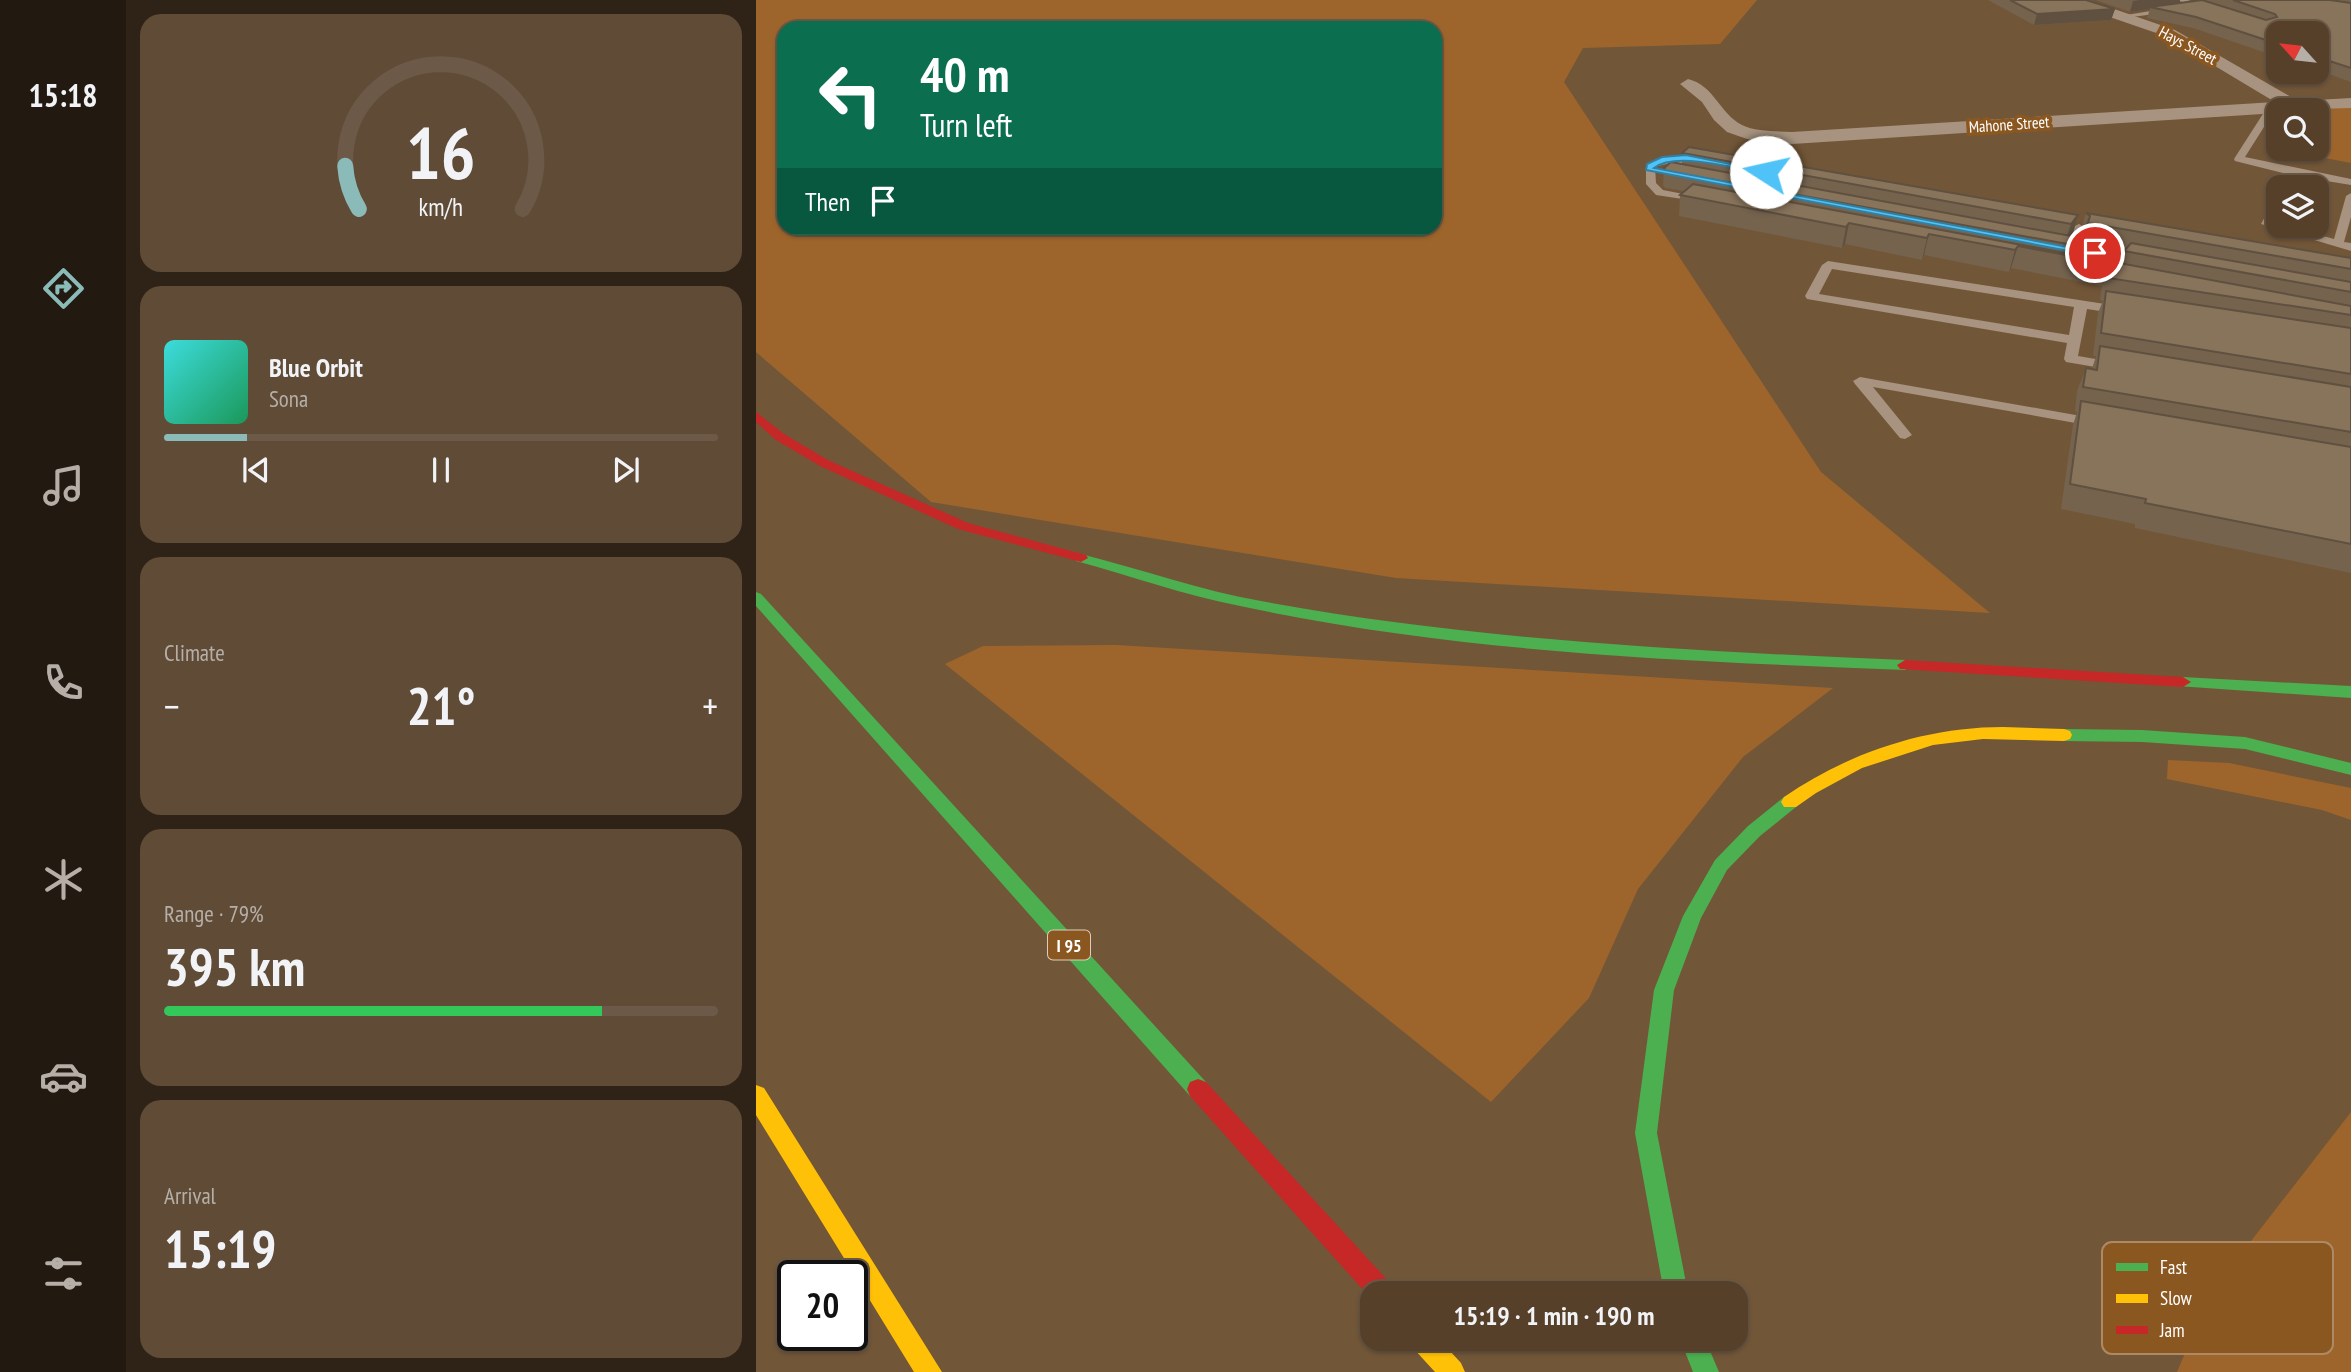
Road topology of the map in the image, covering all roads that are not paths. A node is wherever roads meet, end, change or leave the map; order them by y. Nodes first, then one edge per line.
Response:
1 (2074, 0) edge
2 (2180, 0) edge
3 (2198, 5) junction
4 (2220, 13) edge
5 (2124, 16) junction
6 (1688, 84) dead end
7 (2281, 98) edge
8 (2351, 103) edge
9 (2329, 104) edge
10 (2266, 108) edge
11 (2266, 116) edge
12 (1712, 162) edge
13 (1650, 170) junction
14 (1664, 172) edge
15 (2293, 172) junction
16 (2292, 175) edge
17 (2351, 182) edge
18 (2351, 196) edge
19 (1714, 203) edge
20 (2348, 221) edge
21 (2065, 225) edge
22 (2079, 227) junction
23 (2092, 230) edge
24 (2319, 238) edge
25 (2345, 245) edge
26 (2058, 246) edge
27 (2072, 249) junction
28 (2118, 258) junction
29 (2131, 260) edge
30 (2096, 276) edge
31 (2110, 278) junction
32 (2124, 281) edge
33 (2081, 304) junction
34 (2135, 313) edge
35 (2075, 340) junction
36 (2138, 371) edge
37 (756, 416) edge
38 (2119, 426) edge
39 (1905, 435) dead end
40 (756, 597) edge
41 (2351, 692) edge
42 (2351, 769) edge
43 (756, 1095) edge
44 (1370, 1281) edge
45 (1674, 1281) edge
46 (1433, 1351) edge
47 (1697, 1351) edge
48 (929, 1372) edge
49 (1452, 1372) edge
50 (1706, 1372) edge

1 - 5 street, Hays Street
2 - 3 lane
3 - 4 lane
3 - 5 lane
5 - 7 street, Hays Street
6 - 10 street, Mahone Street
8 - 9 street, Mahone Street
11 - 15 lane
12 - 13 lane
13 - 14 lane
13 - 19 lane
15 - 16 lane
15 - 17 lane
18 - 20 lane
20 - 25 lane
21 - 22 lane
22 - 23 lane
22 - 27 lane
24 - 25 lane
26 - 27 lane
27 - 28 lane
28 - 29 lane
28 - 31 lane
30 - 31 lane
31 - 32 lane
33 - 34 lane
33 - 35 lane
33 - 35 lane
35 - 36 lane
37 - 41 highway
38 - 39 lane
40 - 44 highway, I 95
42 - 45 highway
43 - 48 highway
46 - 49 highway
47 - 50 highway

